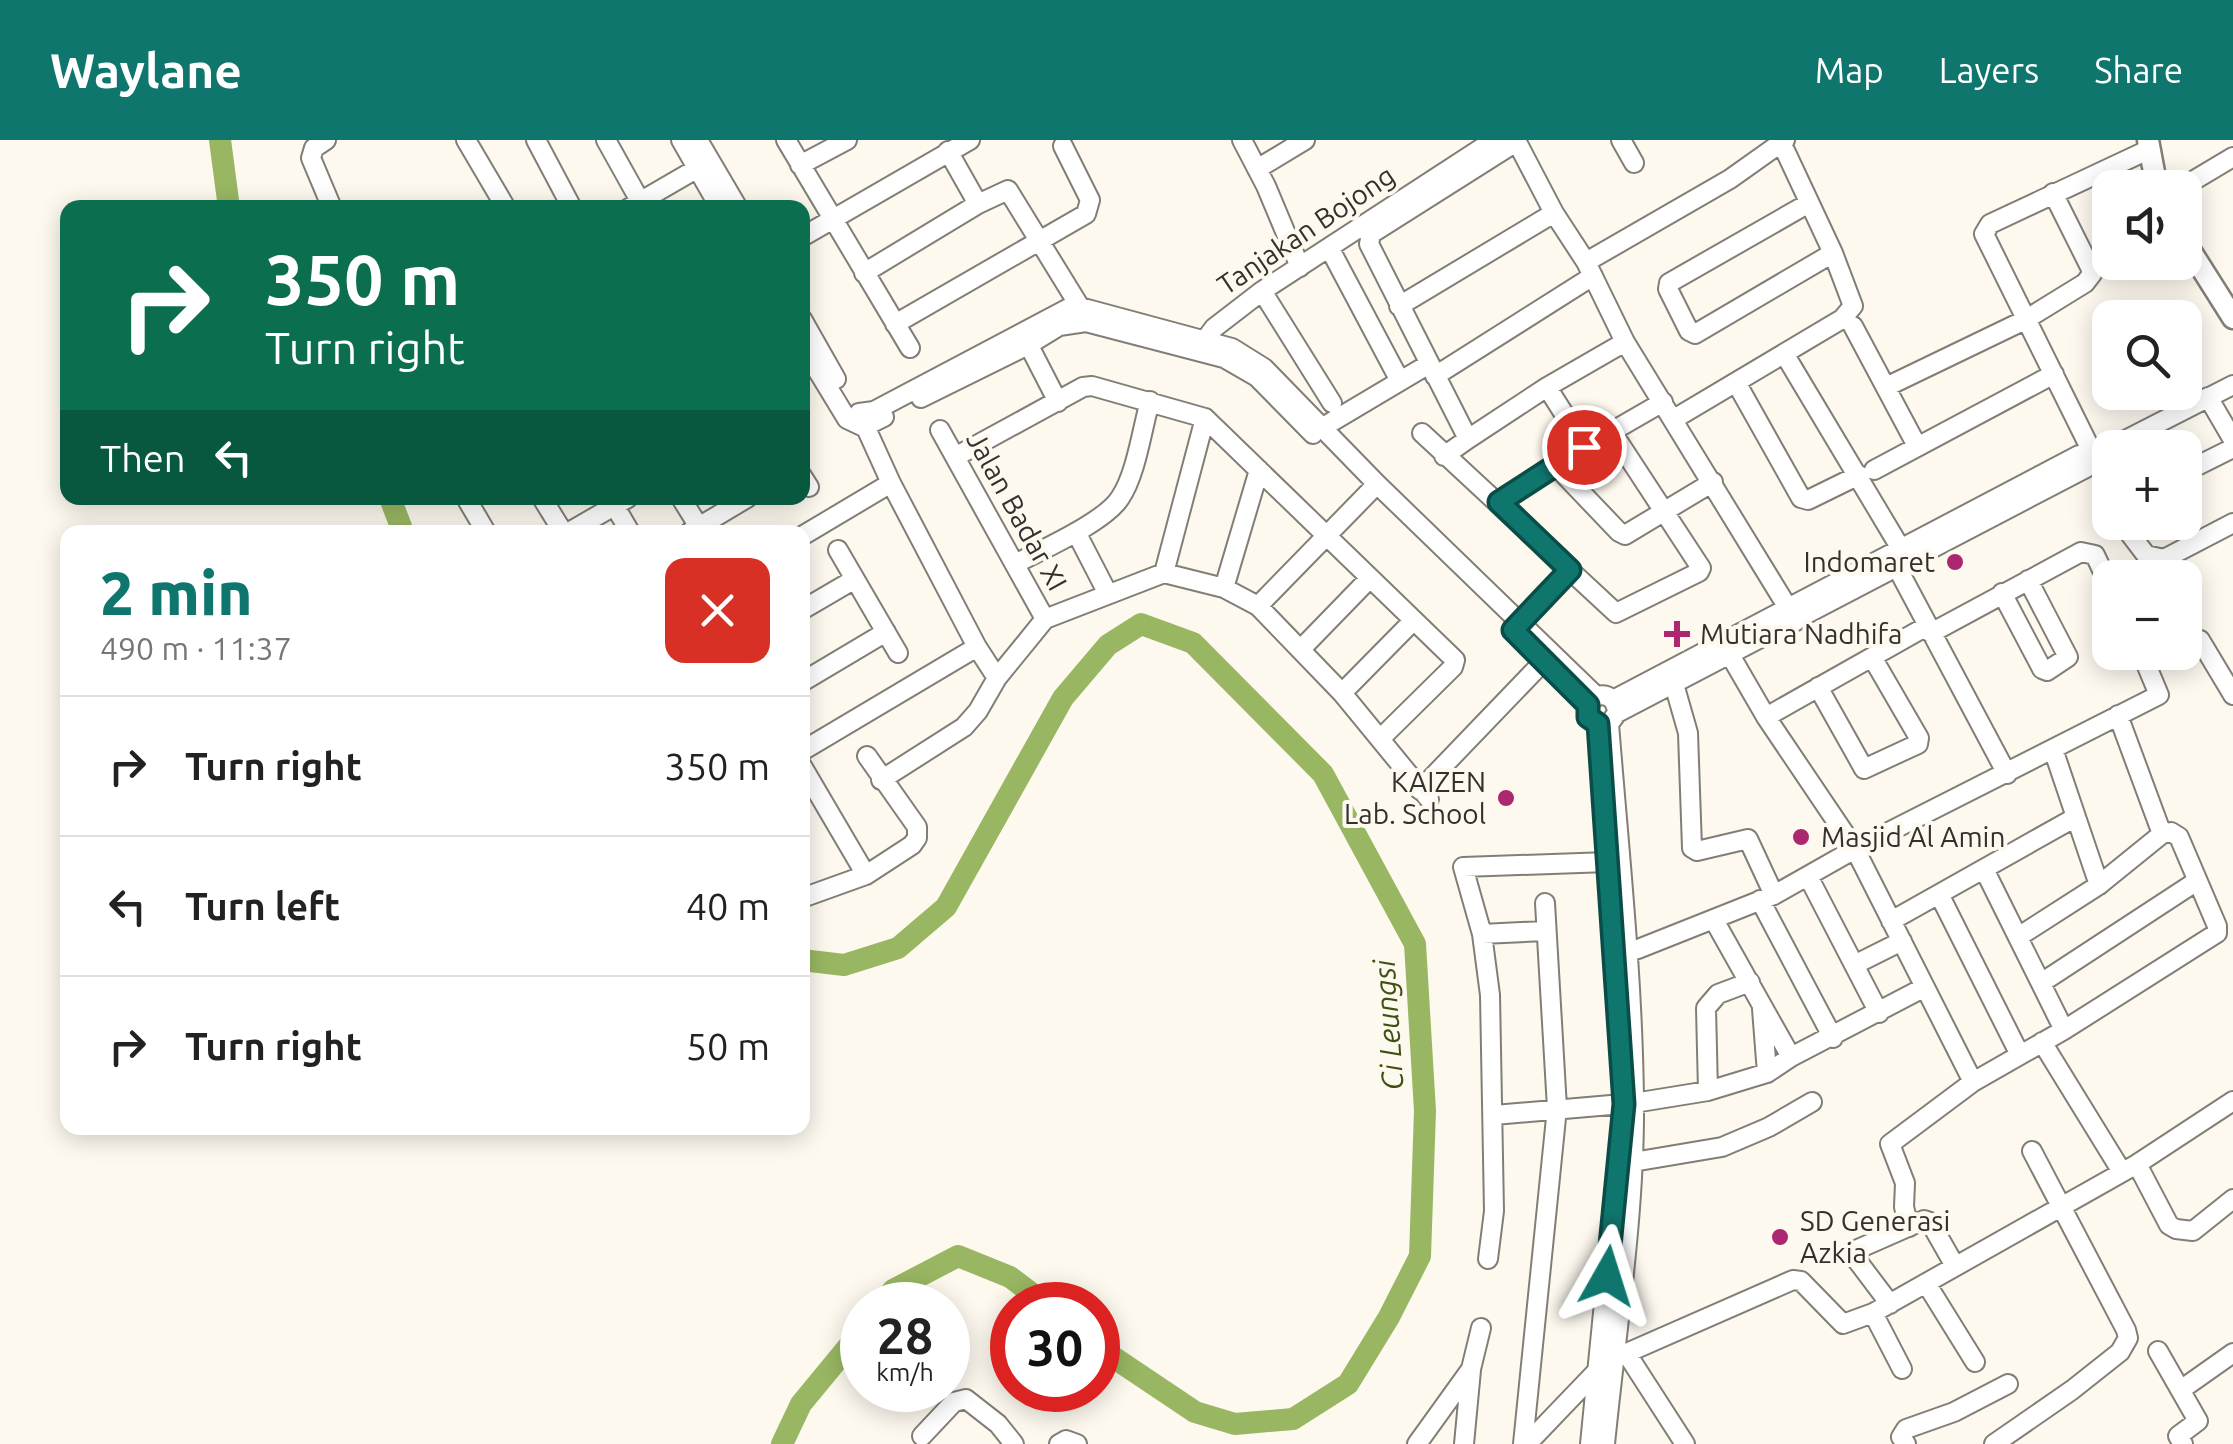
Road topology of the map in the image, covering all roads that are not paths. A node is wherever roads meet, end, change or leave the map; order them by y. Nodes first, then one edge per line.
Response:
1 (326, 140) edge
2 (466, 140) edge
3 (536, 140) edge
4 (606, 140) edge
5 (681, 140) edge
6 (698, 140) edge
7 (786, 140) edge
8 (847, 140) edge
9 (970, 140) edge
10 (1242, 140) edge
11 (1306, 140) edge
12 (1494, 140) edge
13 (1621, 140) edge
14 (1783, 142) edge
15 (2149, 144) edge
16 (1063, 146) dead end
17 (948, 151) junction
18 (2233, 157) edge
19 (1634, 163) dead end
20 (703, 164) junction
21 (800, 165) junction
22 (1256, 169) junction
23 (2153, 170) edge
24 (2202, 176) edge
25 (2054, 193) junction
26 (329, 200) edge
27 (501, 200) edge
28 (568, 200) edge
29 (632, 200) edge
30 (641, 200) edge
31 (717, 200) edge
32 (732, 200) edge
33 (1809, 202) junction
34 (978, 204) junction
35 (1554, 213) junction
36 (832, 222) junction
37 (810, 234) edge
38 (1042, 242) junction
39 (1331, 251) dead end
40 (1833, 253) junction
41 (1300, 267) junction
42 (2202, 267) edge
43 (1589, 269) junction
44 (864, 274) junction
45 (1262, 291) junction
46 (1400, 306) junction
47 (1080, 308) junction
48 (2230, 309) edge
49 (2024, 320) junction
50 (895, 324) junction
51 (1853, 326) dead end
52 (810, 333) edge
53 (1025, 338) junction
54 (1625, 342) junction
55 (1204, 346) junction
56 (910, 348) dead end
57 (1785, 355) junction
58 (810, 358) edge
59 (1432, 370) junction
60 (2054, 374) junction
61 (1400, 381) junction
62 (1737, 384) junction
63 (2233, 386) edge
64 (1547, 387) junction
65 (1886, 387) junction
66 (2208, 397) junction
67 (1150, 401) junction
68 (1058, 402) junction
69 (1663, 402) junction
70 (1332, 404) dead end
71 (1205, 418) junction
72 (1674, 419) junction
73 (862, 420) junction
74 (940, 430) dead end
75 (1318, 430) junction
76 (2144, 430) edge
77 (1612, 432) junction
78 (1422, 433) dead end
79 (1468, 439) junction
80 (2233, 440) edge
81 (1917, 446) junction
82 (1584, 447) junction
83 (2233, 448) edge
84 (2092, 452) edge
85 (1444, 456) junction
86 (2092, 456) edge
87 (955, 457) junction
88 (2202, 464) edge
89 (1555, 466) junction
90 (1259, 470) junction
91 (1867, 472) junction
92 (1712, 482) junction
93 (891, 483) junction
94 (1373, 488) junction
95 (1499, 502) junction
96 (609, 505) edge
97 (736, 505) edge
98 (1664, 511) junction
99 (2233, 523) edge
100 (577, 525) edge
101 (702, 525) edge
102 (810, 531) edge
103 (1076, 532) junction
104 (1328, 534) junction
105 (2202, 539) edge
106 (2135, 540) edge
107 (2200, 540) edge
108 (838, 550) dead end
109 (1896, 557) junction
110 (2097, 560) edge
111 (1015, 564) junction
112 (1570, 570) junction
113 (1164, 573) junction
114 (1370, 578) junction
115 (855, 579) junction
116 (2028, 580) junction
117 (1224, 588) junction
118 (1108, 594) junction
119 (2002, 594) junction
120 (810, 605) edge
121 (1258, 606) junction
122 (1793, 615) junction
123 (1045, 619) junction
124 (1413, 620) junction
125 (1516, 626) junction
126 (1929, 630) junction
127 (886, 632) junction
128 (2202, 643) edge
129 (977, 647) junction
130 (1302, 648) junction
131 (1727, 649) junction
132 (898, 652) dead end
133 (1872, 657) junction
134 (1544, 661) junction
135 (2149, 670) edge
136 (810, 677) edge
137 (998, 678) junction
138 (1674, 684) junction
139 (1818, 687) junction
140 (1342, 692) junction
141 (2233, 696) edge
142 (1603, 710) junction
143 (2118, 715) junction
144 (1766, 717) junction
145 (1380, 739) junction
146 (810, 746) edge
147 (2053, 750) junction
148 (867, 756) dead end
149 (2007, 774) junction
150 (810, 780) edge
151 (881, 780) junction
152 (2076, 817) junction
153 (2162, 834) junction
154 (1855, 849) junction
155 (1608, 862) junction
156 (1984, 869) junction
157 (866, 875) junction
158 (1809, 878) junction
159 (2197, 881) junction
160 (2099, 886) junction
161 (810, 894) edge
162 (1939, 894) junction
163 (1767, 898) junction
164 (1545, 903) dead end
165 (1714, 920) junction
166 (1892, 921) junction
167 (1544, 932) junction
168 (1482, 934) junction
169 (2018, 938) junction
170 (1902, 941) junction
171 (1621, 953) junction
172 (1854, 965) junction
173 (1750, 982) junction
174 (2041, 983) junction
175 (1925, 987) junction
176 (1762, 1005) junction
177 (1879, 1013) junction
178 (2064, 1030) junction
179 (1833, 1038) junction
180 (2042, 1042) junction
181 (2020, 1055) junction
182 (1791, 1057) junction
183 (1767, 1073) junction
184 (1973, 1082) junction
185 (1708, 1091) junction
186 (1812, 1102) dead end
187 (2233, 1102) edge
188 (1629, 1103) junction
189 (1557, 1108) junction
190 (1494, 1115) junction
191 (2032, 1151) dead end
192 (1632, 1162) junction
193 (2130, 1168) junction
194 (2233, 1199) edge
195 (2060, 1207) junction
196 (1909, 1226) junction
197 (1488, 1259) dead end
198 (1955, 1266) junction
199 (1926, 1283) junction
200 (1882, 1308) junction
201 (1481, 1328) dead end
202 (2158, 1350) dead end
203 (2233, 1353) edge
204 (1620, 1356) junction
205 (1975, 1362) dead end
206 (1471, 1368) junction
207 (1902, 1370) dead end
208 (1596, 1372) junction
209 (2008, 1384) dead end
210 (2182, 1389) junction
211 (922, 1436) dead end
212 (1014, 1444) edge
213 (1059, 1444) edge
214 (1077, 1444) edge
215 (1417, 1444) edge
216 (1464, 1444) edge
217 (1526, 1444) edge
218 (1590, 1444) edge
219 (1605, 1444) edge
220 (1685, 1444) edge
221 (1906, 1444) edge
222 (1994, 1444) edge
223 (2183, 1444) edge

1 - 26 street
2 - 27 street
3 - 28 street
4 - 29 street
5 - 20 street
6 - 20 street
7 - 21 street
8 - 21 street
9 - 17 street
10 - 22 street
11 - 22 street
12 - 41 street, Tanjakan Bojong
13 - 19 street
14 - 33 street
14 - 43 street
15 - 23 main road
15 - 25 street
16 - 38 street
17 - 34 street
17 - 36 street
18 - 24 street
20 - 30 street
20 - 31 street
20 - 32 street
21 - 36 street
22 - 41 street
25 - 49 street
25 - 49 street
33 - 40 street
33 - 40 street
34 - 38 street
34 - 44 street
35 - 43 street
35 - 46 street
35 - 46 street
36 - 37 street
36 - 44 street
38 - 47 street
38 - 50 street
39 - 61 street
40 - 57 street
41 - 45 street, Tanjakan Bojong
42 - 48 main road
43 - 54 street
43 - 59 street
44 - 50 street
45 - 55 street, Tanjakan Bojong
45 - 70 street
46 - 59 street
47 - 53 street
47 - 55 street
49 - 60 street
49 - 65 street
50 - 56 street
51 - 65 street
52 - 73 street
53 - 55 street
53 - 68 street
53 - 73 street
54 - 64 street
54 - 69 street
55 - 75 street
57 - 62 street
57 - 91 street
58 - 73 street
59 - 61 street
59 - 79 street
60 - 81 street
60 - 84 street
61 - 75 street
62 - 72 street
62 - 91 street
63 - 66 street
64 - 79 street
64 - 82 street
65 - 81 street
66 - 76 street
66 - 80 street
67 - 68 street
67 - 71 street
67 - 103 street
68 - 87 street
69 - 72 street
69 - 77 street
71 - 90 street
71 - 113 street
72 - 92 street
73 - 93 street
74 - 87 street, Jalan Badar XI
75 - 94 street
77 - 82 street
77 - 98 street
78 - 85 street
79 - 85 street
81 - 91 street
82 - 89 street
83 - 88 street
85 - 95 street
86 - 109 street
87 - 111 street, Jalan Badar XI
89 - 95 street
89 - 98 street
90 - 104 street
90 - 117 street
91 - 109 street
92 - 98 street
92 - 122 street
93 - 102 street
93 - 129 street
94 - 104 street
94 - 125 street
95 - 112 street
96 - 100 street
97 - 101 street
98 - 112 street
99 - 105 street
103 - 111 street
103 - 118 street
104 - 114 street
104 - 121 street
106 - 107 street
108 - 115 street
109 - 122 street
109 - 126 street
110 - 116 street
111 - 123 street, Jalan Badar XI
112 - 125 street
113 - 117 street
113 - 118 street
114 - 124 street
114 - 130 street
115 - 120 street
115 - 127 street
116 - 119 street
116 - 119 street
117 - 121 street
118 - 123 street
119 - 126 street
121 - 130 street
122 - 131 street
123 - 137 street
124 - 140 street
124 - 145 street
125 - 134 street
125 - 142 street
126 - 133 street
126 - 149 street
127 - 132 street
127 - 136 street
128 - 141 street
129 - 137 street
129 - 146 street
130 - 140 street
131 - 138 street
131 - 142 street
131 - 144 street
133 - 139 street
133 - 139 street
134 - 142 street
134 - 145 street
135 - 143 street
137 - 151 street
138 - 142 street
138 - 163 street
139 - 144 street
140 - 145 street
142 - 155 street
142 - 171 street
143 - 147 street
143 - 153 street
144 - 154 street
147 - 149 street
147 - 152 street
148 - 151 street
149 - 154 street
150 - 157 street
151 - 157 street
152 - 156 street
152 - 160 street
153 - 159 street
153 - 160 street
154 - 158 street
154 - 166 street
155 - 168 street
155 - 171 street
156 - 162 street
156 - 169 street
157 - 161 street
158 - 163 street
158 - 172 street
159 - 174 street
159 - 178 street
160 - 169 street
162 - 166 street
162 - 181 street
163 - 165 street
163 - 179 street
164 - 167 street
165 - 171 street
165 - 173 street
166 - 170 street
167 - 168 street
167 - 189 street
168 - 190 street
169 - 174 street
170 - 172 street
170 - 175 street
171 - 188 street
172 - 177 street
173 - 176 street
173 - 185 street
174 - 178 street
175 - 177 street
175 - 184 street
176 - 182 street
176 - 183 street
177 - 179 street
178 - 180 street
179 - 182 street
180 - 181 street
180 - 193 street
181 - 184 street
182 - 183 street
183 - 185 street
184 - 196 street
185 - 188 street
186 - 192 street
187 - 193 street
188 - 189 street
188 - 192 street
188 - 208 street
189 - 190 street
189 - 217 street
190 - 197 street
191 - 195 street
192 - 204 street
193 - 194 street
193 - 195 street
195 - 198 street
195 - 222 street
196 - 198 street
196 - 200 street
198 - 199 street
199 - 200 street
199 - 205 street
200 - 204 street
200 - 207 street
201 - 206 street
202 - 210 street
203 - 210 street
204 - 208 street
204 - 219 street
204 - 220 street
206 - 215 street
206 - 216 street
208 - 217 street
208 - 218 street
209 - 221 street
210 - 223 street
211 - 212 street
213 - 214 street

